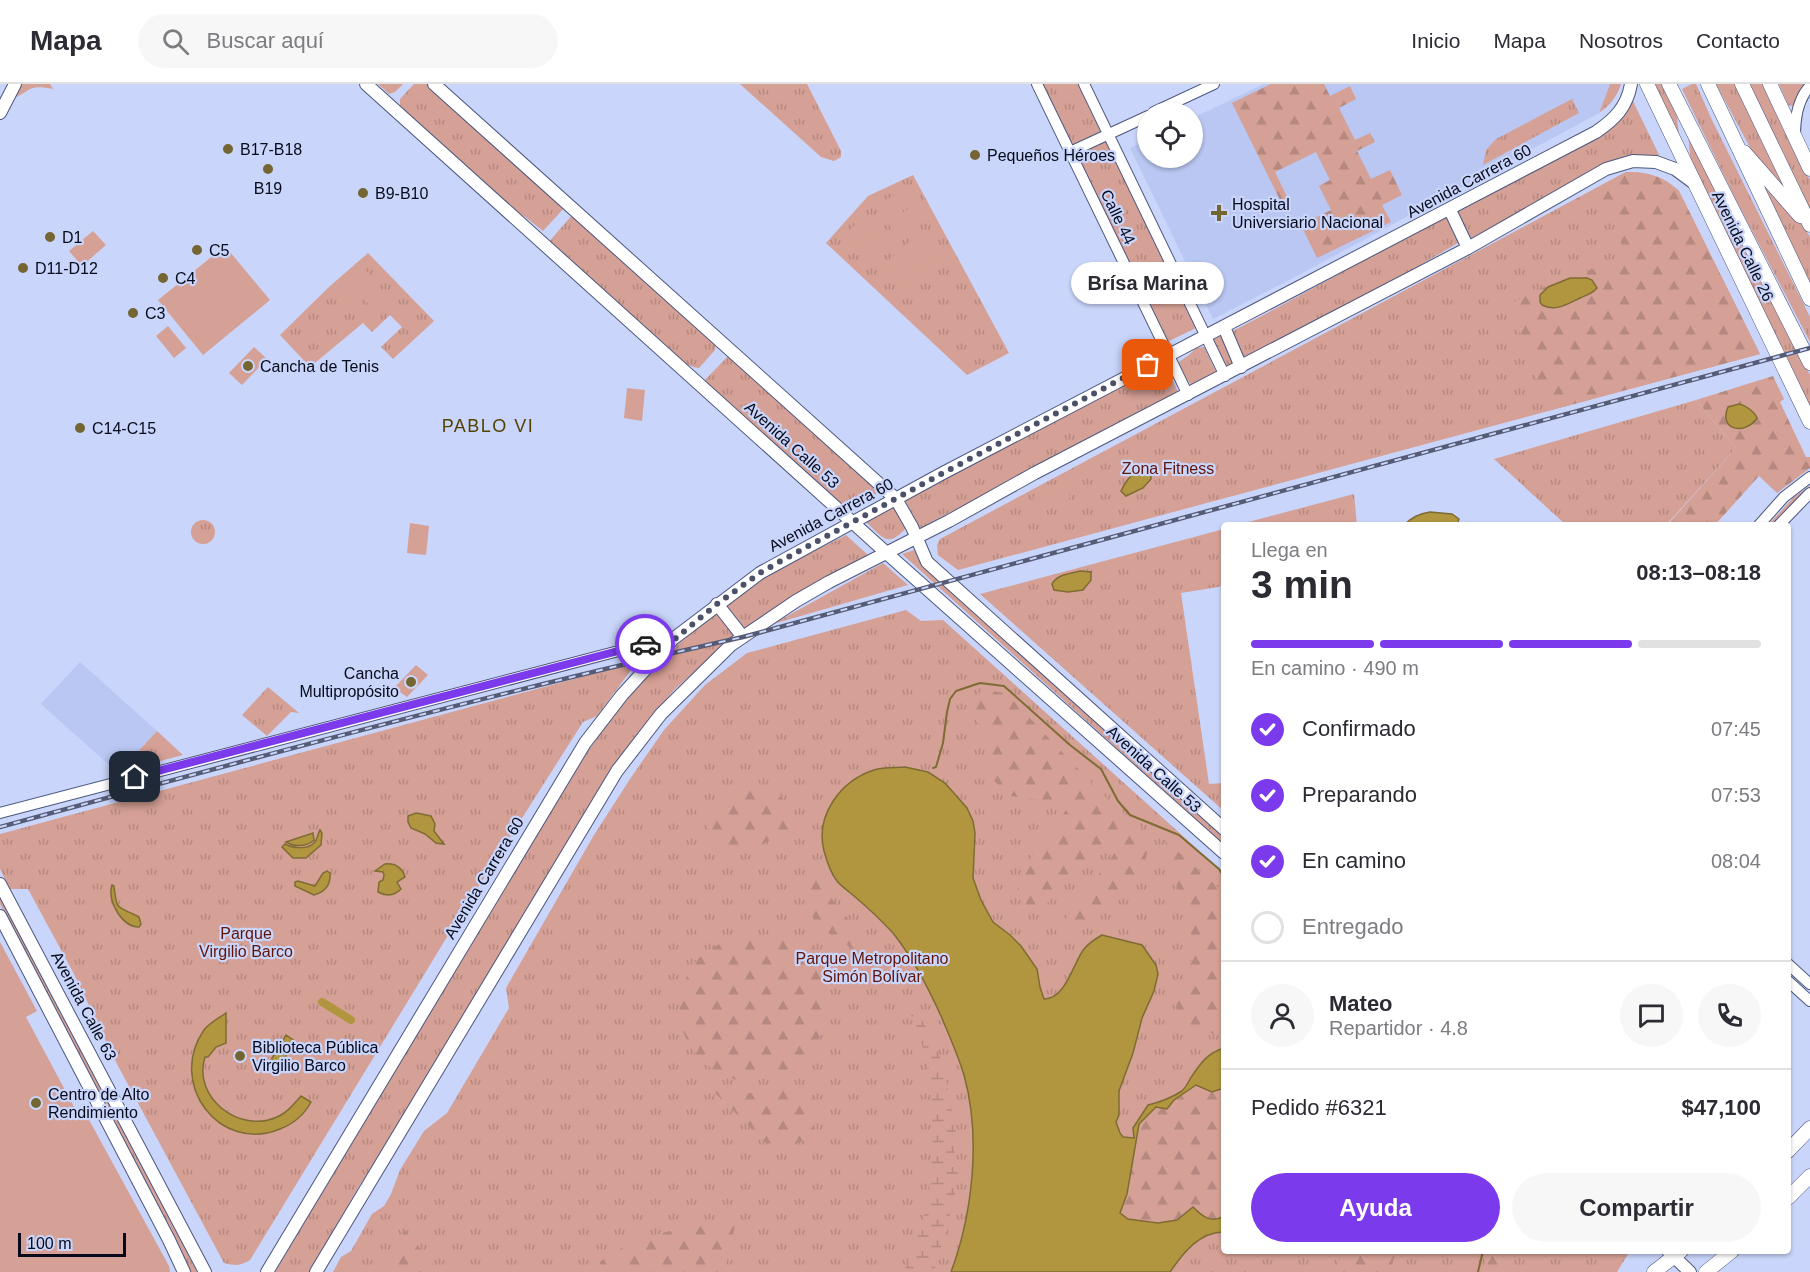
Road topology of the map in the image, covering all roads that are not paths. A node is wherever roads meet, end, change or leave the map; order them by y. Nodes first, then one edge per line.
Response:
1 (15, 84) edge
2 (366, 84) edge
3 (434, 84) edge
4 (1037, 84) edge
5 (1084, 84) edge
6 (1214, 84) edge
7 (1631, 84) edge
8 (1647, 84) edge
9 (1669, 84) edge
10 (1708, 84) edge
11 (1742, 84) edge
12 (1770, 84) edge
13 (1810, 86) edge
14 (1676, 99) junction
15 (1175, 102) edge
16 (0, 113) edge
17 (1137, 121) edge
18 (1108, 134) junction
19 (1796, 138) junction
20 (1732, 139) junction
21 (1070, 152) junction
22 (1810, 169) edge
23 (1694, 183) junction
24 (1450, 210) junction
25 (1810, 226) edge
26 (1468, 248) junction
27 (1810, 298) edge
28 (1224, 327) junction
29 (1205, 336) junction
30 (1168, 355) junction
31 (1810, 363) edge
32 (1241, 367) junction
33 (1225, 376) junction
34 (1188, 395) junction
35 (1810, 422) edge
36 (1810, 477) edge
37 (1810, 493) edge
38 (896, 499) junction
39 (835, 506) junction
40 (853, 522) junction
41 (1762, 522) edge
42 (1782, 522) edge
43 (830, 535) junction
44 (917, 537) junction
45 (887, 553) junction
46 (717, 604) junction
47 (743, 637) junction
48 (670, 643) junction
49 (0, 813) edge
50 (1221, 826) edge
51 (1221, 850) edge
52 (0, 884) edge
53 (0, 916) edge
54 (1791, 967) edge
55 (1791, 984) edge
56 (1810, 984) edge
57 (1810, 1000) edge
58 (1810, 1128) edge
59 (1791, 1148) edge
60 (1810, 1176) edge
61 (1791, 1195) edge
62 (1673, 1254) edge
63 (1675, 1254) edge
64 (1728, 1254) edge
65 (184, 1272) edge
66 (204, 1272) edge
67 (267, 1272) edge
68 (316, 1272) edge
69 (1654, 1272) edge
70 (1690, 1272) edge
71 (1706, 1272) edge

1 - 16 main road
2 - 39 main road, Avenida Calle 53
3 - 38 main road, Avenida Calle 53
4 - 21 street, Calle 44
5 - 18 street, Calle 44
6 - 15 street
7 - 24 main road, Avenida Carrera 60
8 - 23 main road, Avenida Calle 26
9 - 14 main road, Avenida Calle 26
10 - 20 main road
11 - 25 main road
12 - 19 main road
13 - 19 street
14 - 23 main road
14 - 31 main road, Avenida Calle 26
17 - 18 street
18 - 21 street
18 - 29 street, Calle 44
19 - 22 main road
20 - 25 main road
20 - 27 main road
21 - 30 street, Calle 44
23 - 26 main road
23 - 35 main road, Avenida Calle 26
24 - 26 main road
24 - 28 main road, Avenida Carrera 60
26 - 32 main road
28 - 29 main road, Avenida Carrera 60
28 - 32 main road
29 - 30 main road, Avenida Carrera 60
29 - 33 street, Calle 44
30 - 34 street, Calle 44
30 - 38 main road, Avenida Carrera 60
32 - 33 main road
33 - 34 main road
34 - 44 main road
36 - 41 street
37 - 42 street
38 - 40 main road, Avenida Carrera 60
38 - 44 main road, Avenida Calle 53
39 - 40 main road, Avenida Calle 53
39 - 43 main road
40 - 43 main road, Avenida Carrera 60
40 - 45 main road, Avenida Calle 53
43 - 46 main road, Avenida Carrera 60
44 - 45 main road
44 - 50 main road, Avenida Calle 53
45 - 47 main road
45 - 51 main road, Avenida Calle 53
46 - 47 main road
46 - 48 main road, Avenida Carrera 60
47 - 68 main road
48 - 49 street
48 - 67 main road, Avenida Carrera 60
52 - 66 main road, Avenida Calle 63
53 - 65 main road, Avenida Calle 63
54 - 56 street
55 - 57 street
58 - 59 main road
60 - 61 main road
62 - 69 main road
63 - 70 main road
64 - 71 main road

